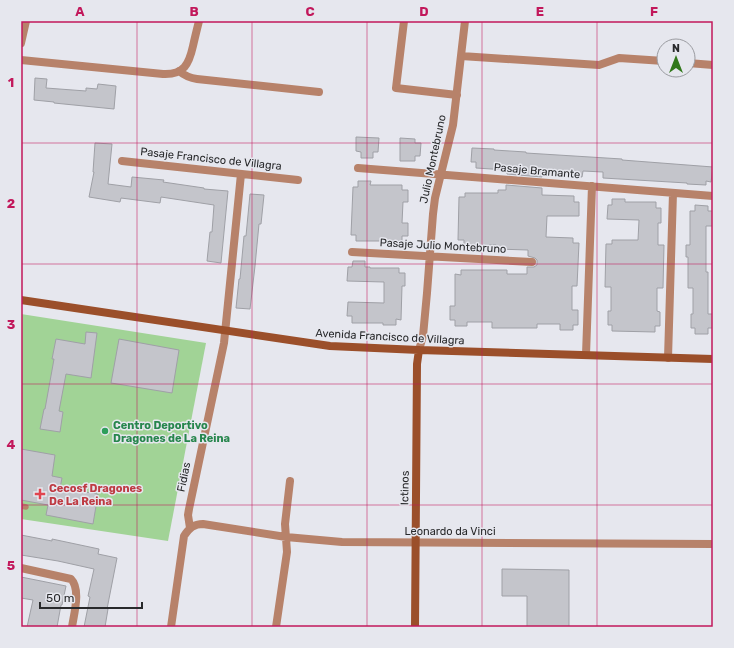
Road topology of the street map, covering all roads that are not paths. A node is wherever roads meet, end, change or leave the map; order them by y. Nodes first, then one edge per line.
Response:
1 (26, 21) edge
2 (199, 21) edge
3 (404, 21) edge
4 (465, 21) edge
5 (21, 39) edge
6 (461, 56) junction
7 (21, 60) edge
8 (656, 60) edge
9 (696, 64) edge
10 (713, 65) edge
11 (179, 71) junction
12 (319, 92) dead end
13 (457, 95) junction
14 (122, 161) dead end
15 (358, 168) dead end
16 (241, 174) junction
17 (440, 174) junction
18 (298, 180) dead end
19 (592, 186) junction
20 (674, 193) junction
21 (713, 196) edge
22 (352, 252) dead end
23 (430, 256) junction
24 (532, 262) dead end
25 (21, 300) edge
26 (225, 331) junction
27 (419, 350) junction
28 (586, 356) junction
29 (668, 358) junction
30 (713, 359) edge
31 (290, 481) dead end
32 (190, 528) junction
33 (286, 537) junction
34 (416, 542) junction
35 (713, 544) edge
36 (21, 568) edge
37 (72, 627) edge
38 (171, 627) edge
39 (276, 627) edge
40 (415, 627) edge

1 - 5 street
2 - 11 street
3 - 13 street
4 - 6 street, Julio Montebruno
6 - 8 street
6 - 13 street, Julio Montebruno
7 - 11 street
9 - 10 street
11 - 12 street
13 - 17 street, Julio Montebruno
14 - 16 street, Pasaje Francisco de Villagra
15 - 17 street, Pasaje Bramante
16 - 18 street, Pasaje Francisco de Villagra
16 - 26 street, Fidias
17 - 19 street, Pasaje Bramante
17 - 23 street, Julio Montebruno
19 - 20 street, Pasaje Bramante
19 - 28 street
20 - 21 street, Pasaje Bramante
20 - 29 street
22 - 23 street, Pasaje Julio Montebruno
23 - 24 street, Pasaje Julio Montebruno
23 - 27 street, Julio Montebruno
25 - 26 street, Avenida Francisco de Villagra
26 - 27 street, Avenida Francisco de Villagra
26 - 32 street, Fidias
27 - 28 street, Avenida Francisco de Villagra
27 - 34 street, Ictinos
28 - 29 street, Avenida Francisco de Villagra
29 - 30 street, Avenida Francisco de Villagra
31 - 33 street
32 - 33 street, Leonardo da Vinci
32 - 38 street, Fidias
33 - 34 street, Leonardo da Vinci
33 - 39 street
34 - 35 street, Leonardo da Vinci
34 - 40 street, Ictinos
36 - 37 street

